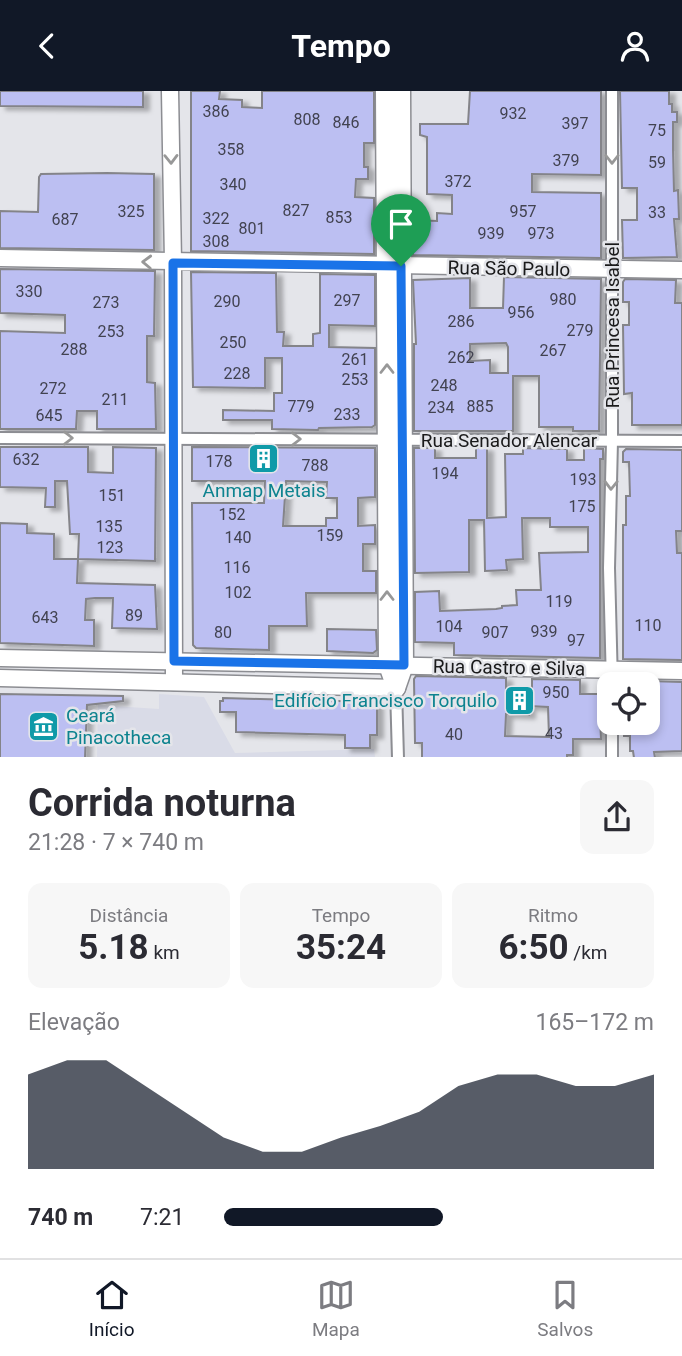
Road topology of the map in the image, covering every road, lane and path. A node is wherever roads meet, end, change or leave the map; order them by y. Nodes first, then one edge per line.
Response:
1 (170, 91) edge
2 (385, 91) edge
3 (401, 91) edge
4 (612, 91) edge
5 (0, 258) edge
6 (173, 263) junction
7 (394, 266) junction
8 (612, 269) junction
9 (682, 270) edge
10 (0, 438) edge
11 (174, 439) junction
12 (394, 439) junction
13 (612, 440) junction
14 (682, 441) edge
15 (0, 658) edge
16 (174, 661) junction
17 (396, 665) junction
18 (682, 671) edge
19 (612, 672) edge
20 (660, 673) edge
21 (597, 675) edge
22 (0, 678) edge
23 (174, 682) junction
24 (396, 688) junction
25 (612, 735) edge
26 (398, 757) edge
27 (612, 757) edge

1 -> 6 street
2 - 7 main road
3 - 7 main road
4 -> 8 street, Rua Princesa Isabel
6 -> 5 street, Rua São Paulo
6 - 7 street, Rua São Paulo
6 - 11 street
7 - 8 street, Rua São Paulo
12 -> 7 main road
8 - 9 street, Rua São Paulo
8 - 13 street, Rua Princesa Isabel
10 -> 11 street, Rua Senador Alencar
11 -> 12 street, Rua Senador Alencar
11 - 16 street
12 - 13 street, Rua Senador Alencar
17 -> 12 main road
13 - 14 street, Rua Senador Alencar
13 -> 19 street, Rua Princesa Isabel
15 - 16 street, Rua Castro e Silva
16 - 17 street, Rua Castro e Silva
16 - 23 street
17 - 21 street, Rua Castro e Silva
17 - 24 main road
18 - 20 street, Rua Castro e Silva
22 - 23 street
23 - 24 street
24 - 26 street
25 - 27 street

